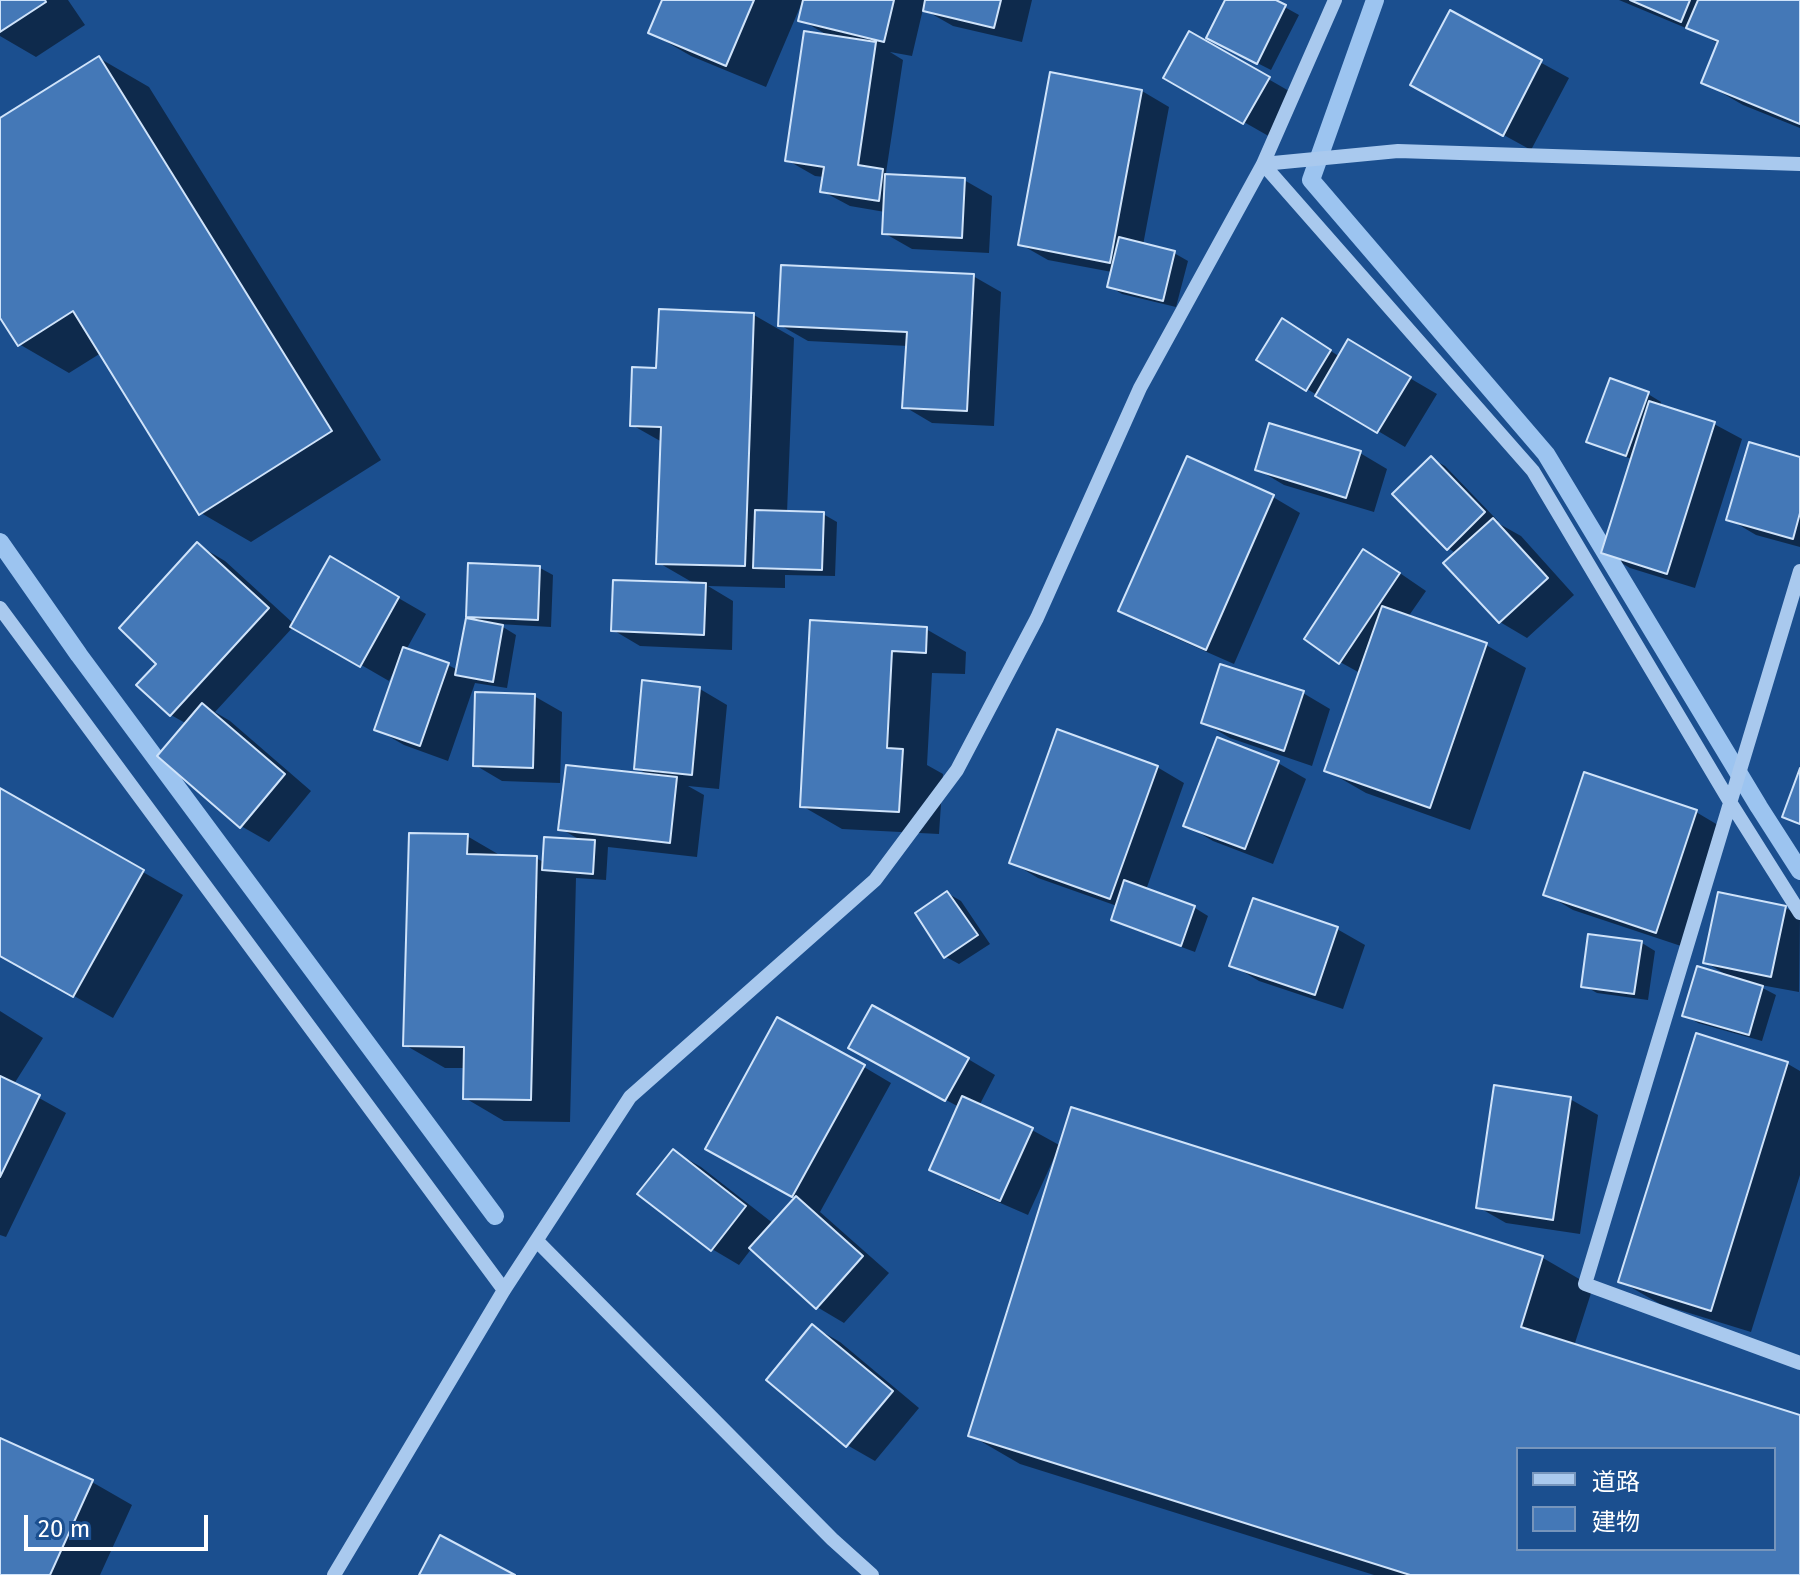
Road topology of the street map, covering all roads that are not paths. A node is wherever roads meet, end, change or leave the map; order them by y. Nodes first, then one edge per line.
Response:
1 (1335, 0) edge
2 (1263, 164) junction
3 (1800, 164) edge
4 (1800, 571) edge
5 (1796, 600) edge
6 (0, 608) edge
7 (1730, 802) junction
8 (1800, 913) edge
9 (537, 1241) junction
10 (504, 1290) junction
11 (1800, 1363) edge
12 (334, 1575) edge
13 (872, 1575) edge

1 - 2 street
2 - 3 street
2 - 7 street
2 - 9 street
4 - 5 street
5 - 7 street
6 - 10 street
7 - 8 street
7 - 11 street
9 - 10 street
9 - 13 street
10 - 12 street

